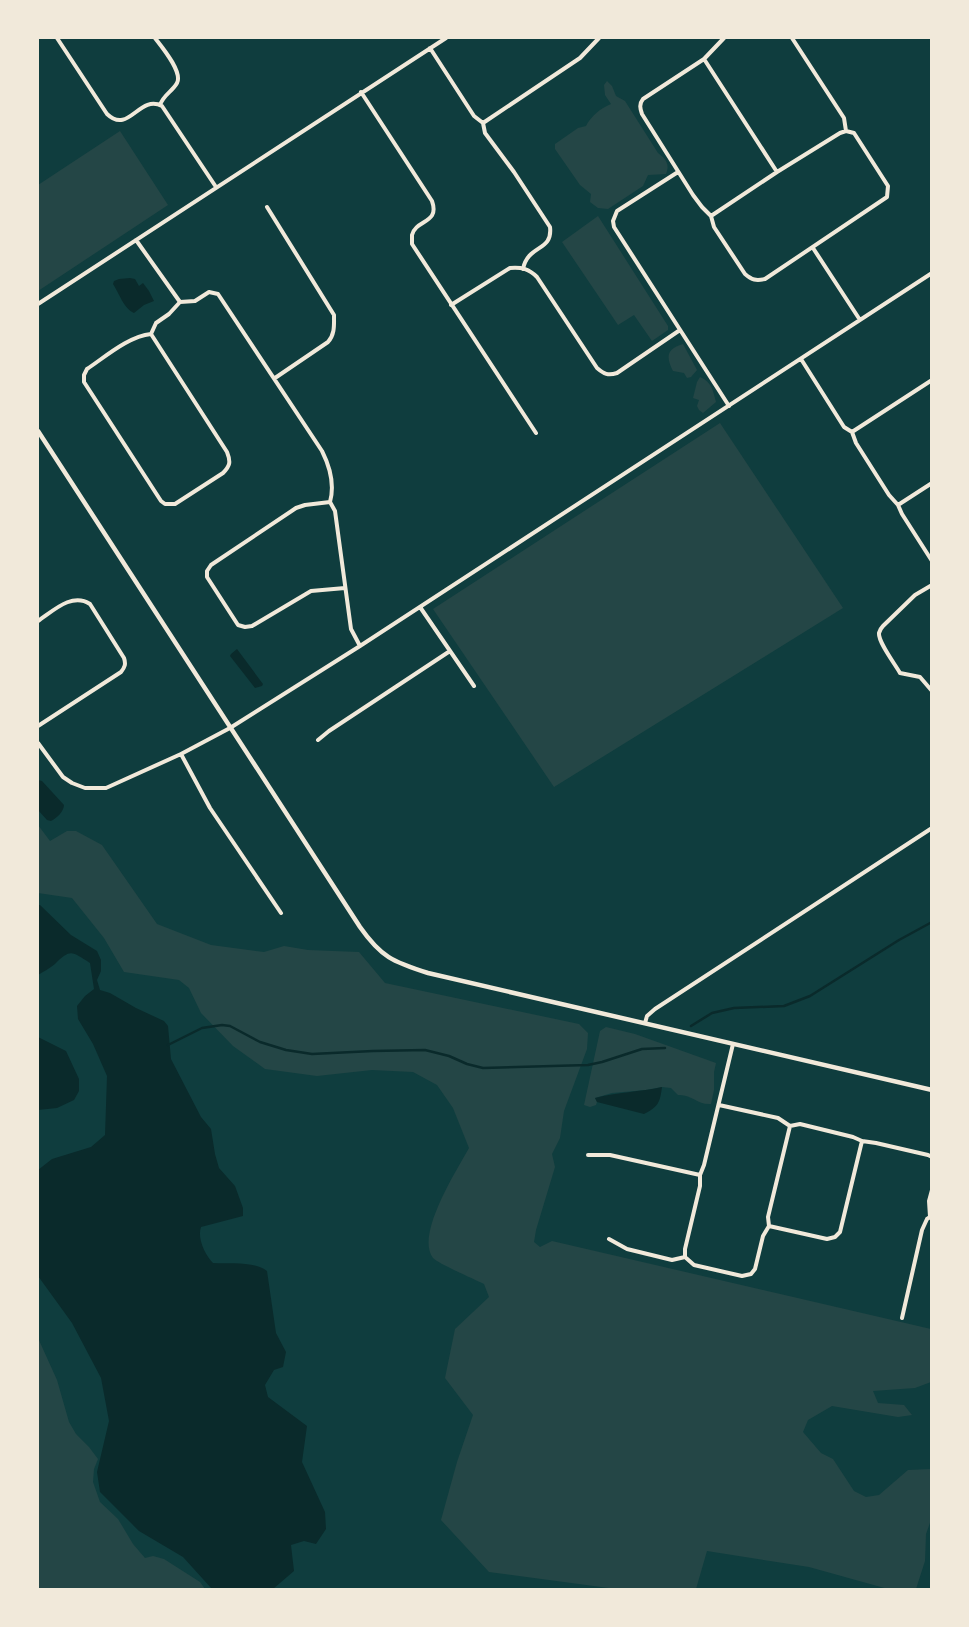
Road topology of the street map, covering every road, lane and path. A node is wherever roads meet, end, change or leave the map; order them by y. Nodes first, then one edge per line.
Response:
1 (57, 38) edge
2 (155, 38) edge
3 (446, 38) edge
4 (599, 38) edge
5 (724, 38) edge
6 (792, 38) edge
7 (430, 48) junction
8 (704, 59) junction
9 (361, 92) junction
10 (160, 105) junction
11 (483, 123) junction
12 (846, 131) junction
13 (678, 172) junction
14 (777, 172) junction
15 (216, 187) junction
16 (267, 207) dead end
17 (711, 216) junction
18 (136, 240) junction
19 (813, 248) junction
20 (523, 269) junction
21 (932, 273) edge
22 (180, 302) junction
23 (38, 304) edge
24 (451, 305) junction
25 (860, 320) junction
26 (680, 330) junction
27 (150, 334) junction
28 (801, 360) junction
29 (275, 378) junction
30 (932, 380) edge
31 (730, 406) junction
32 (38, 431) edge
33 (852, 432) junction
34 (536, 433) dead end
35 (932, 483) edge
36 (330, 502) junction
37 (898, 505) junction
38 (932, 561) edge
39 (932, 585) edge
40 (345, 588) junction
41 (420, 607) junction
42 (38, 621) edge
43 (360, 646) junction
44 (450, 650) junction
45 (474, 686) dead end
46 (932, 691) edge
47 (38, 726) edge
48 (230, 728) junction
49 (318, 740) dead end
50 (38, 743) edge
51 (181, 754) junction
52 (932, 828) edge
53 (281, 913) dead end
54 (645, 1023) junction
55 (733, 1044) junction
56 (932, 1090) edge
57 (719, 1105) junction
58 (790, 1126) junction
59 (862, 1142) junction
60 (588, 1155) dead end
61 (932, 1157) edge
62 (700, 1175) junction
63 (932, 1190) edge
64 (931, 1217) edge
65 (769, 1226) junction
66 (609, 1239) dead end
67 (685, 1257) junction
68 (902, 1318) dead end

1 - 10 street
2 - 10 street
3 - 7 street
4 - 11 street
5 - 8 street
6 - 12 street
7 - 9 street
7 - 11 street
8 - 13 street
8 - 14 street
9 - 15 street
9 - 24 street
10 - 15 street
11 - 20 street
12 - 14 street
12 - 19 street
13 - 17 street
13 - 26 street
14 - 17 street
15 - 18 street
16 - 29 street
17 - 19 street
18 - 22 street
18 - 23 street
19 - 25 street
20 - 24 street
20 - 26 street
21 - 25 street
22 - 27 street
22 - 29 street
24 - 34 street
25 - 28 street
26 - 31 street
27 - 27 street
28 - 31 street
28 - 33 street
29 - 36 street
30 - 33 street
31 - 41 street
32 - 48 street
33 - 37 street
35 - 37 street
36 - 40 street
36 - 40 street
37 - 38 street
39 - 46 street
40 - 43 street
41 - 43 street
41 - 44 street
42 - 47 street
43 - 48 street
44 - 45 street
44 - 49 street
48 - 51 street
48 - 54 street
50 - 51 street
51 - 53 street
52 - 54 street
54 - 55 street
55 - 56 street
55 - 57 street
57 - 58 street
57 - 62 street
58 - 59 street
58 - 65 street
59 - 61 street
59 - 65 street
60 - 62 street
62 - 67 street
63 - 64 street
64 - 68 street
65 - 67 street
66 - 67 street

